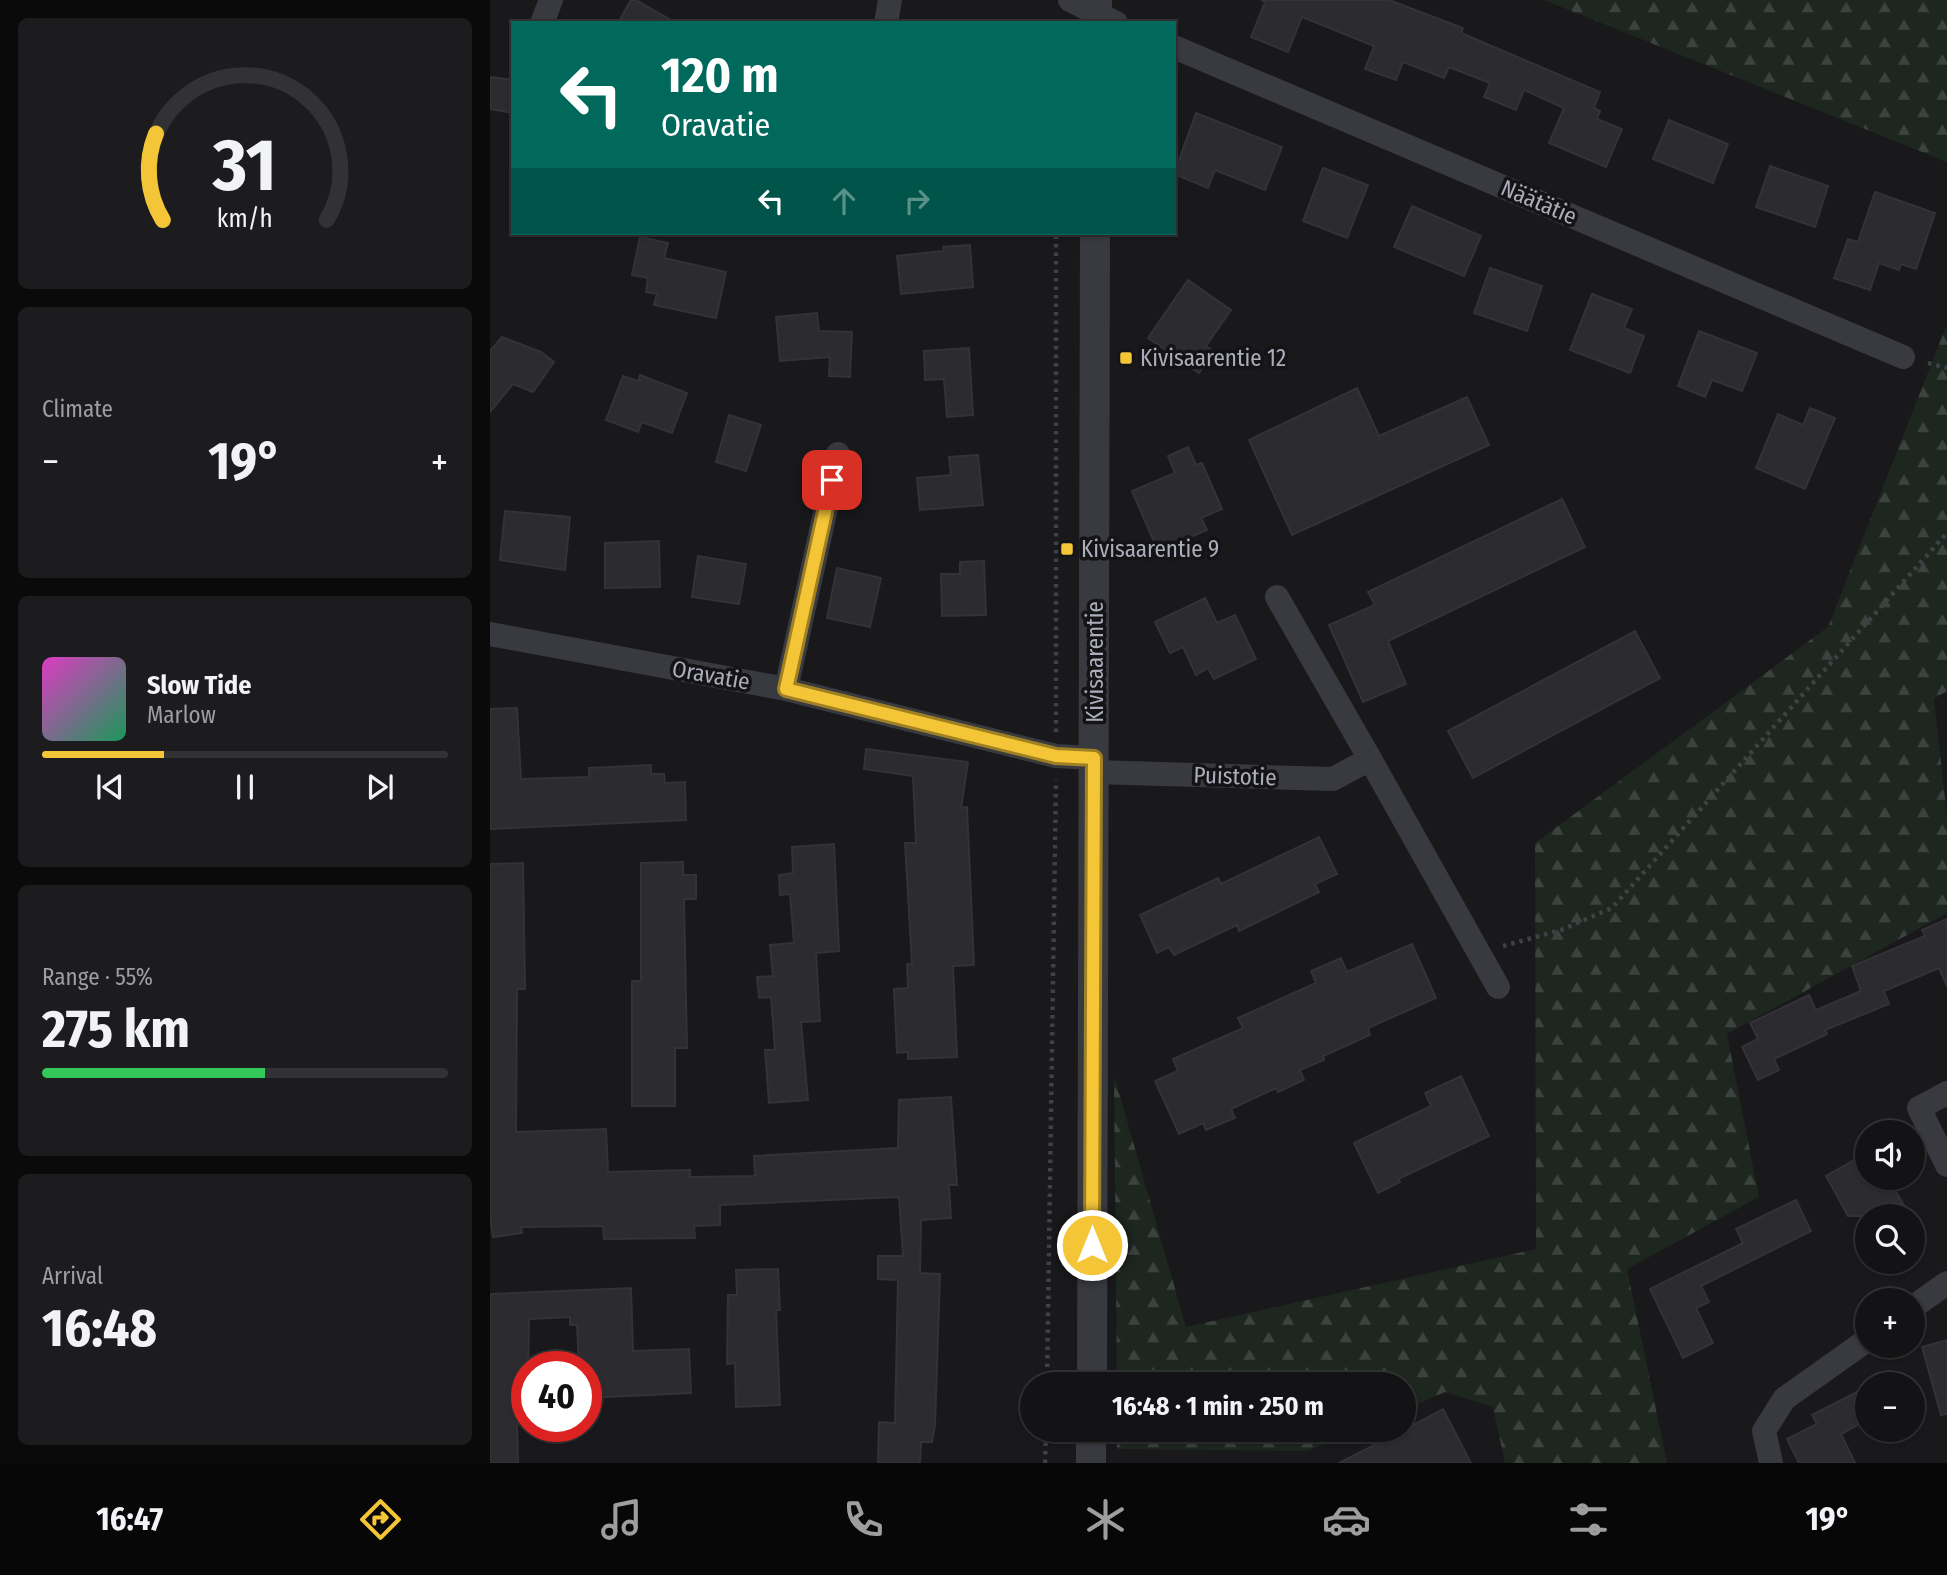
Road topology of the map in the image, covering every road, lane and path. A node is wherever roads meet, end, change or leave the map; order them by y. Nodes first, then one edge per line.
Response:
1 (551, 0) edge
2 (890, 0) edge
3 (1070, 0) edge
4 (1102, 15) edge
5 (543, 21) edge
6 (886, 21) edge
7 (1176, 48) edge
8 (1056, 235) edge
9 (1095, 235) edge
10 (1903, 357) dead end
11 (838, 454) dead end
12 (1947, 533) edge
13 (1277, 597) dead end
14 (490, 634) edge
15 (786, 689) junction
16 (1056, 756) junction
17 (1370, 759) junction
18 (1094, 765) junction
19 (1478, 952) junction
20 (1498, 987) dead end
21 (1947, 1093) edge
22 (1947, 1165) edge
23 (1947, 1283) edge
24 (1925, 1299) edge
25 (1855, 1348) edge
26 (1046, 1372) edge
27 (1092, 1372) edge
28 (1046, 1442) edge
29 (1091, 1442) edge
30 (1045, 1463) edge
31 (1091, 1463) edge
32 (1772, 1463) edge

1 - 5 street
2 - 6 street
3 - 4 street
7 - 10 street, Näätätie
8 - 16 path
9 - 18 street, Kivisaarentie
11 - 15 street
12 - 19 path
13 - 17 street
14 - 15 street, Oravatie
15 - 16 street, Oravatie
16 - 18 street, Oravatie
16 - 26 path
17 - 18 street, Puistotie
17 - 19 street
18 - 27 street, Kivisaarentie
19 - 20 street
21 - 22 street
23 - 24 street
25 - 32 street
28 - 30 path
29 - 31 street

